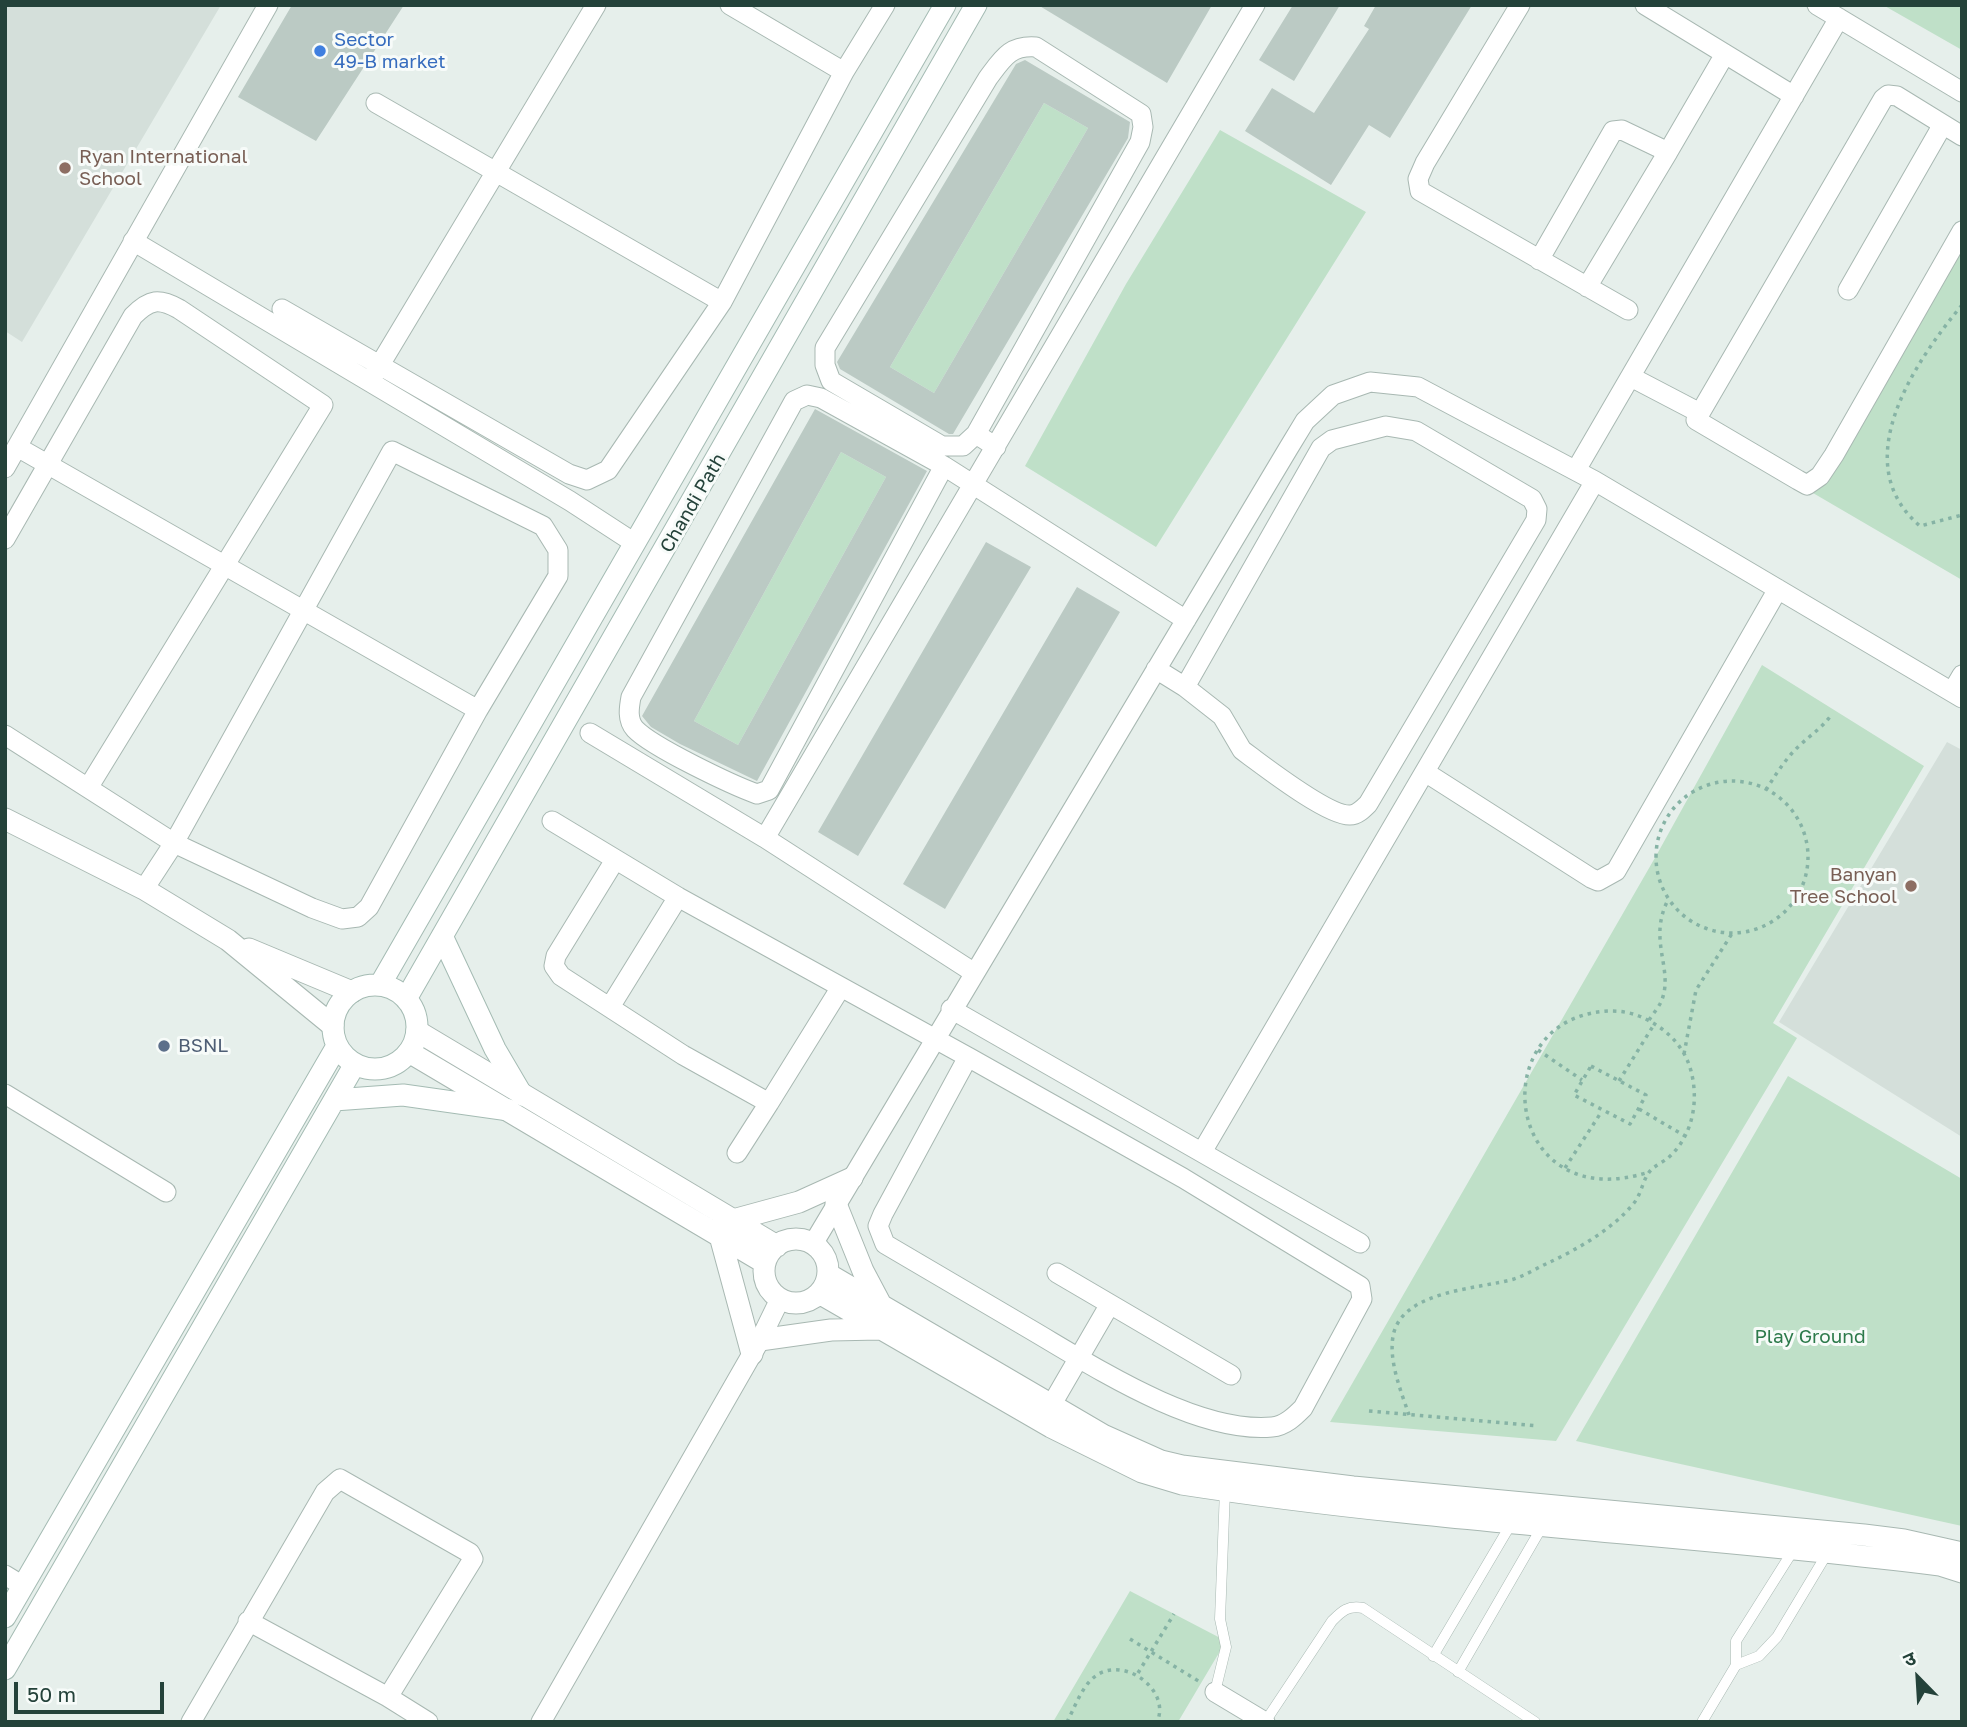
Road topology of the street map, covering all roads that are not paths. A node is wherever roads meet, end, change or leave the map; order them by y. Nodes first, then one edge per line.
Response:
1 (268, 5) edge
2 (596, 5) edge
3 (730, 5) edge
4 (885, 5) edge
5 (945, 5) edge
6 (976, 5) edge
7 (1255, 5) edge
8 (1520, 5) edge
9 (1645, 5) edge
10 (1817, 5) edge
11 (1839, 18) junction
12 (1725, 54) junction
13 (844, 72) junction
14 (1962, 92) edge
15 (1794, 96) junction
16 (376, 103) dead end
17 (1942, 126) junction
18 (1143, 127) junction
19 (1962, 136) edge
20 (1172, 146) junction
21 (1668, 152) junction
22 (496, 170) junction
23 (1962, 231) edge
24 (133, 241) junction
25 (1539, 260) junction
26 (1587, 286) junction
27 (1848, 290) dead end
28 (722, 302) junction
29 (282, 309) dead end
30 (1628, 310) dead end
31 (374, 374) junction
32 (1631, 377) junction
33 (1698, 412) junction
34 (976, 434) junction
35 (996, 447) junction
36 (19, 448) junction
37 (48, 465) junction
38 (944, 466) junction
39 (5, 468) edge
40 (1576, 470) junction
41 (1595, 481) junction
42 (974, 485) junction
43 (1536, 509) junction
44 (1569, 526) junction
45 (5, 539) edge
46 (634, 542) junction
47 (224, 565) junction
48 (1778, 589) junction
49 (304, 611) junction
50 (1186, 620) junction
51 (1156, 669) junction
52 (1185, 687) junction
53 (1959, 688) edge
54 (478, 710) junction
55 (590, 733) dead end
56 (5, 735) edge
57 (1425, 772) junction
58 (88, 788) junction
59 (5, 820) edge
60 (552, 821) dead end
61 (765, 838) junction
62 (174, 843) junction
63 (615, 860) junction
64 (144, 889) junction
65 (678, 897) junction
66 (442, 936) junction
67 (228, 940) junction
68 (973, 972) junction
69 (380, 985) junction
70 (841, 987) junction
71 (352, 992) junction
72 (406, 999) junction
73 (610, 1007) junction
74 (951, 1009) junction
75 (417, 1031) junction
76 (335, 1036) junction
77 (935, 1040) junction
78 (409, 1052) junction
79 (968, 1057) junction
80 (355, 1064) junction
81 (5, 1094) edge
82 (334, 1100) junction
83 (516, 1103) junction
84 (769, 1103) junction
85 (1202, 1152) junction
86 (737, 1153) dead end
87 (852, 1178) junction
88 (166, 1192) dead end
89 (836, 1204) junction
90 (726, 1228) junction
91 (1360, 1243) dead end
92 (813, 1244) junction
93 (771, 1254) junction
94 (1057, 1273) dead end
95 (824, 1284) junction
96 (780, 1299) junction
97 (1110, 1304) junction
98 (881, 1305) junction
99 (880, 1329) junction
100 (756, 1347) junction
101 (1080, 1358) junction
102 (1231, 1375) dead end
103 (1052, 1404) junction
104 (1225, 1481) junction
105 (1523, 1503) junction
106 (1554, 1506) junction
107 (1512, 1523) junction
108 (1543, 1525) junction
109 (1838, 1533) junction
110 (1799, 1539) junction
111 (1828, 1553) junction
112 (1962, 1553) edge
113 (1962, 1572) edge
114 (14, 1580) edge
115 (5, 1617) edge
116 (248, 1621) junction
117 (1433, 1656) junction
118 (1736, 1665) junction
119 (5, 1669) edge
120 (1458, 1672) junction
121 (1215, 1692) joint
122 (388, 1697) junction
123 (191, 1722) edge
124 (428, 1722) edge
125 (541, 1722) edge
126 (1265, 1722) edge
127 (1535, 1722) edge
128 (1702, 1722) edge

1 - 24 street
2 - 22 street
3 - 13 street
4 - 13 street
5 - 46 main road, Chandi Path
6 - 66 main road, Chandi Path
7 - 20 street
8 - 25 street
9 - 12 street
10 - 11 street
11 - 14 street
11 - 15 street
12 - 15 street
12 - 21 street
13 - 28 street
15 - 32 street
16 - 22 street
17 - 19 street
17 - 27 street
17 - 33 street
18 - 20 street
18 - 34 street
18 - 34 street
20 - 35 street
21 - 25 street
21 - 26 street
22 - 28 street
22 - 31 street
23 - 33 street
24 - 31 street
24 - 36 street
25 - 26 street
26 - 30 street
28 - 31 street
29 - 31 street
31 - 46 street
32 - 33 street
32 - 40 street
34 - 35 street
35 - 42 street
36 - 37 street
36 - 39 street
37 - 45 street
37 - 47 street
37 - 47 street
38 - 38 street
38 - 42 street
40 - 41 street
40 - 50 street
41 - 44 street
41 - 48 street
42 - 50 street
42 - 61 street
43 - 44 street
43 - 52 street
43 - 52 street
44 - 57 street
46 - 69 main road, Chandi Path
47 - 49 street
47 - 58 street
48 - 53 street
48 - 57 street
49 - 54 street
49 - 54 street
49 - 62 street
50 - 51 street
51 - 52 street
51 - 68 street
54 - 62 street
55 - 61 street
56 - 58 street
57 - 85 street
58 - 62 street
59 - 64 main road
60 - 63 street
61 - 68 street
62 - 64 street
63 - 65 street
63 - 73 street
64 - 67 main road
65 - 70 street
65 - 73 street
66 - 72 main road, Chandi Path
66 - 83 main road
67 - 71 main road
67 - 76 main road
68 - 74 street
69 - 71 main road
69 - 72 main road
70 - 77 street
70 - 84 street
71 - 76 main road
72 - 75 main road
73 - 84 street
74 - 77 street
74 - 85 street
75 - 78 main road
75 - 83 main road
76 - 80 main road
76 - 114 main road
77 - 79 street
77 - 87 street
78 - 80 main road
78 - 83 main road
79 - 101 street
79 - 101 street
80 - 82 main road
81 - 88 street
82 - 83 main road
82 - 119 main road
83 - 90 main road
84 - 86 street
85 - 91 street
87 - 89 street
87 - 90 main road
89 - 92 street
89 - 98 main road
90 - 93 main road
90 - 100 main road
92 - 93 main road
92 - 95 main road
93 - 96 main road
94 - 97 street
95 - 96 main road
95 - 98 main road
95 - 99 main road
96 - 100 street
97 - 101 street
97 - 102 street
98 - 103 main road
99 - 100 main road
99 - 104 main road
100 - 125 street
101 - 103 street
103 - 104 main road
104 - 105 main road
104 - 107 main road
104 - 121 lane
105 - 106 main road
105 - 107 lane
106 - 108 lane
106 - 110 main road
107 - 108 main road
107 - 117 lane
108 - 110 main road
108 - 120 lane
109 - 110 main road
109 - 111 lane
109 - 112 main road
110 - 111 main road
110 - 118 lane
111 - 113 main road
111 - 118 lane
114 - 115 main road
116 - 122 street
116 - 122 street
116 - 123 street
117 - 120 lane
117 - 126 lane
118 - 128 lane
120 - 127 lane
121 - 126 street
122 - 124 street

